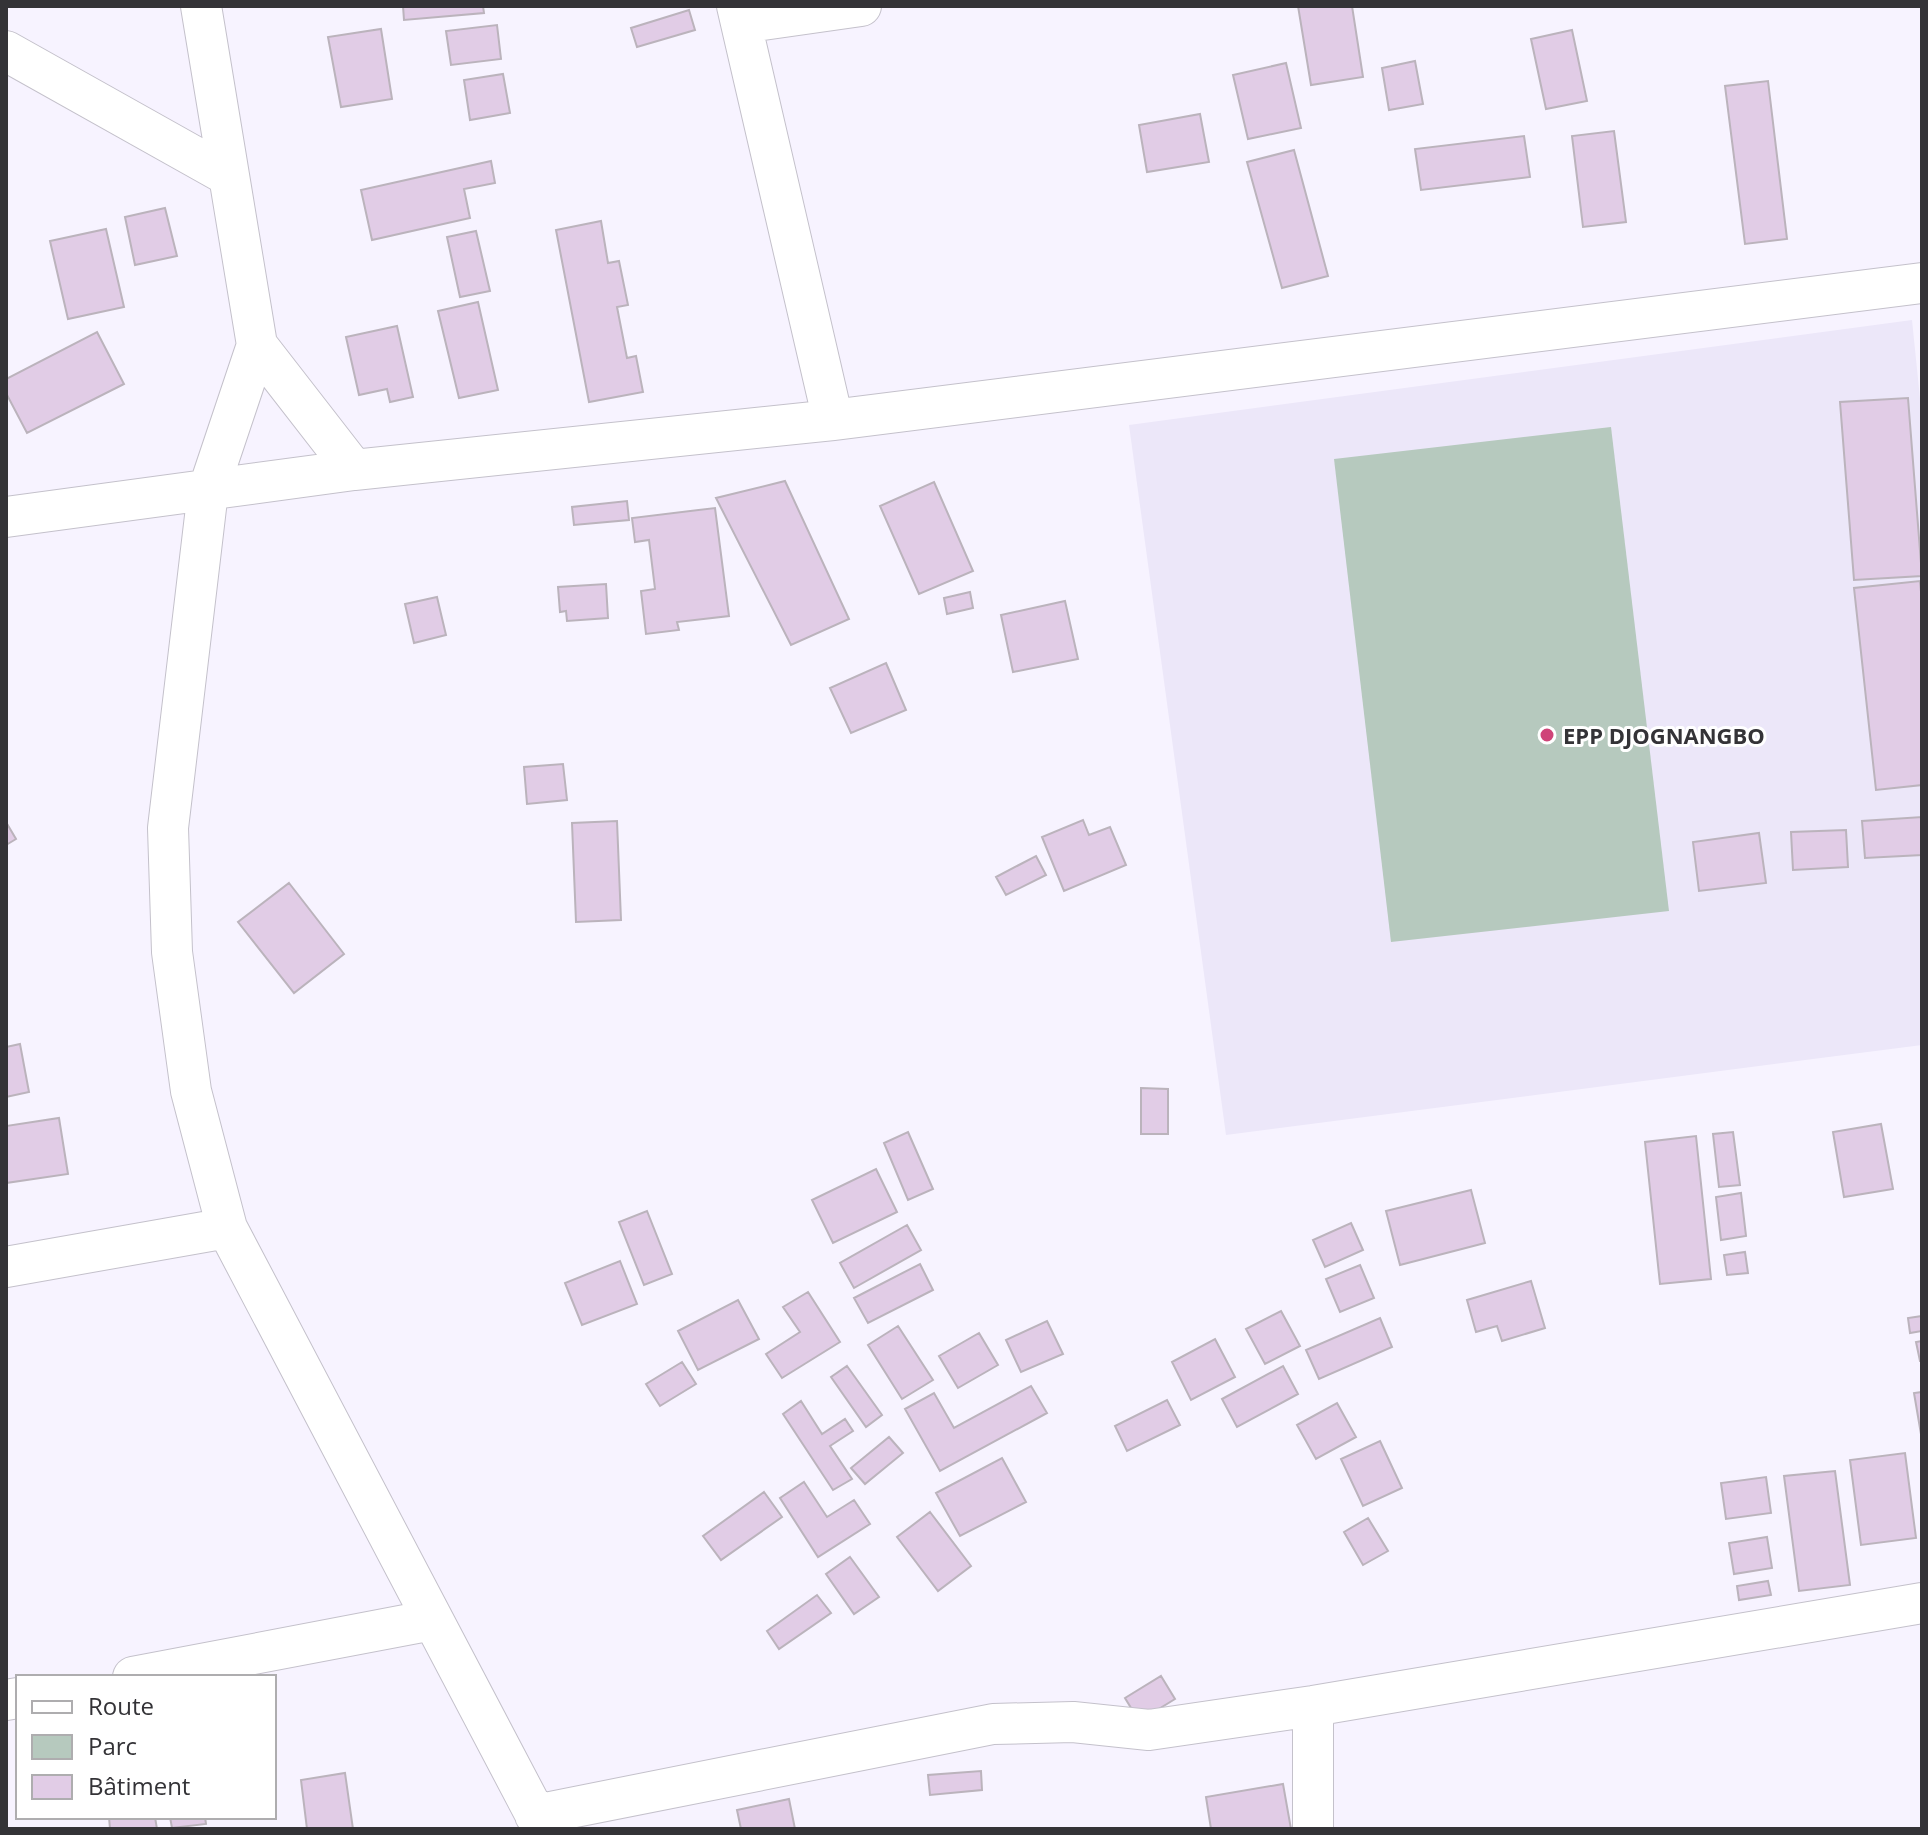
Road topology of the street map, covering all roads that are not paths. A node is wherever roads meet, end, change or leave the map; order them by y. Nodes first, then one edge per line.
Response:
1 (201, 6) edge
2 (861, 6) edge
3 (739, 14) edge
4 (6, 51) edge
5 (229, 176) junction
6 (1922, 283) edge
7 (257, 345) junction
8 (833, 420) junction
9 (354, 470) junction
10 (208, 491) junction
11 (6, 517) edge
12 (227, 1228) junction
13 (6, 1267) edge
14 (1922, 1603) edge
15 (432, 1620) junction
16 (143, 1675) edge
17 (1313, 1706) junction
18 (539, 1822) edge
19 (1313, 1829) edge

1 - 5 street
2 - 3 street
3 - 8 street
4 - 5 street
5 - 7 street
6 - 8 street
7 - 9 street
7 - 10 street
8 - 9 street
9 - 10 street
10 - 11 street
10 - 12 street
12 - 13 street
12 - 15 street
14 - 17 street
15 - 16 street
15 - 18 street
17 - 18 street
17 - 19 street

